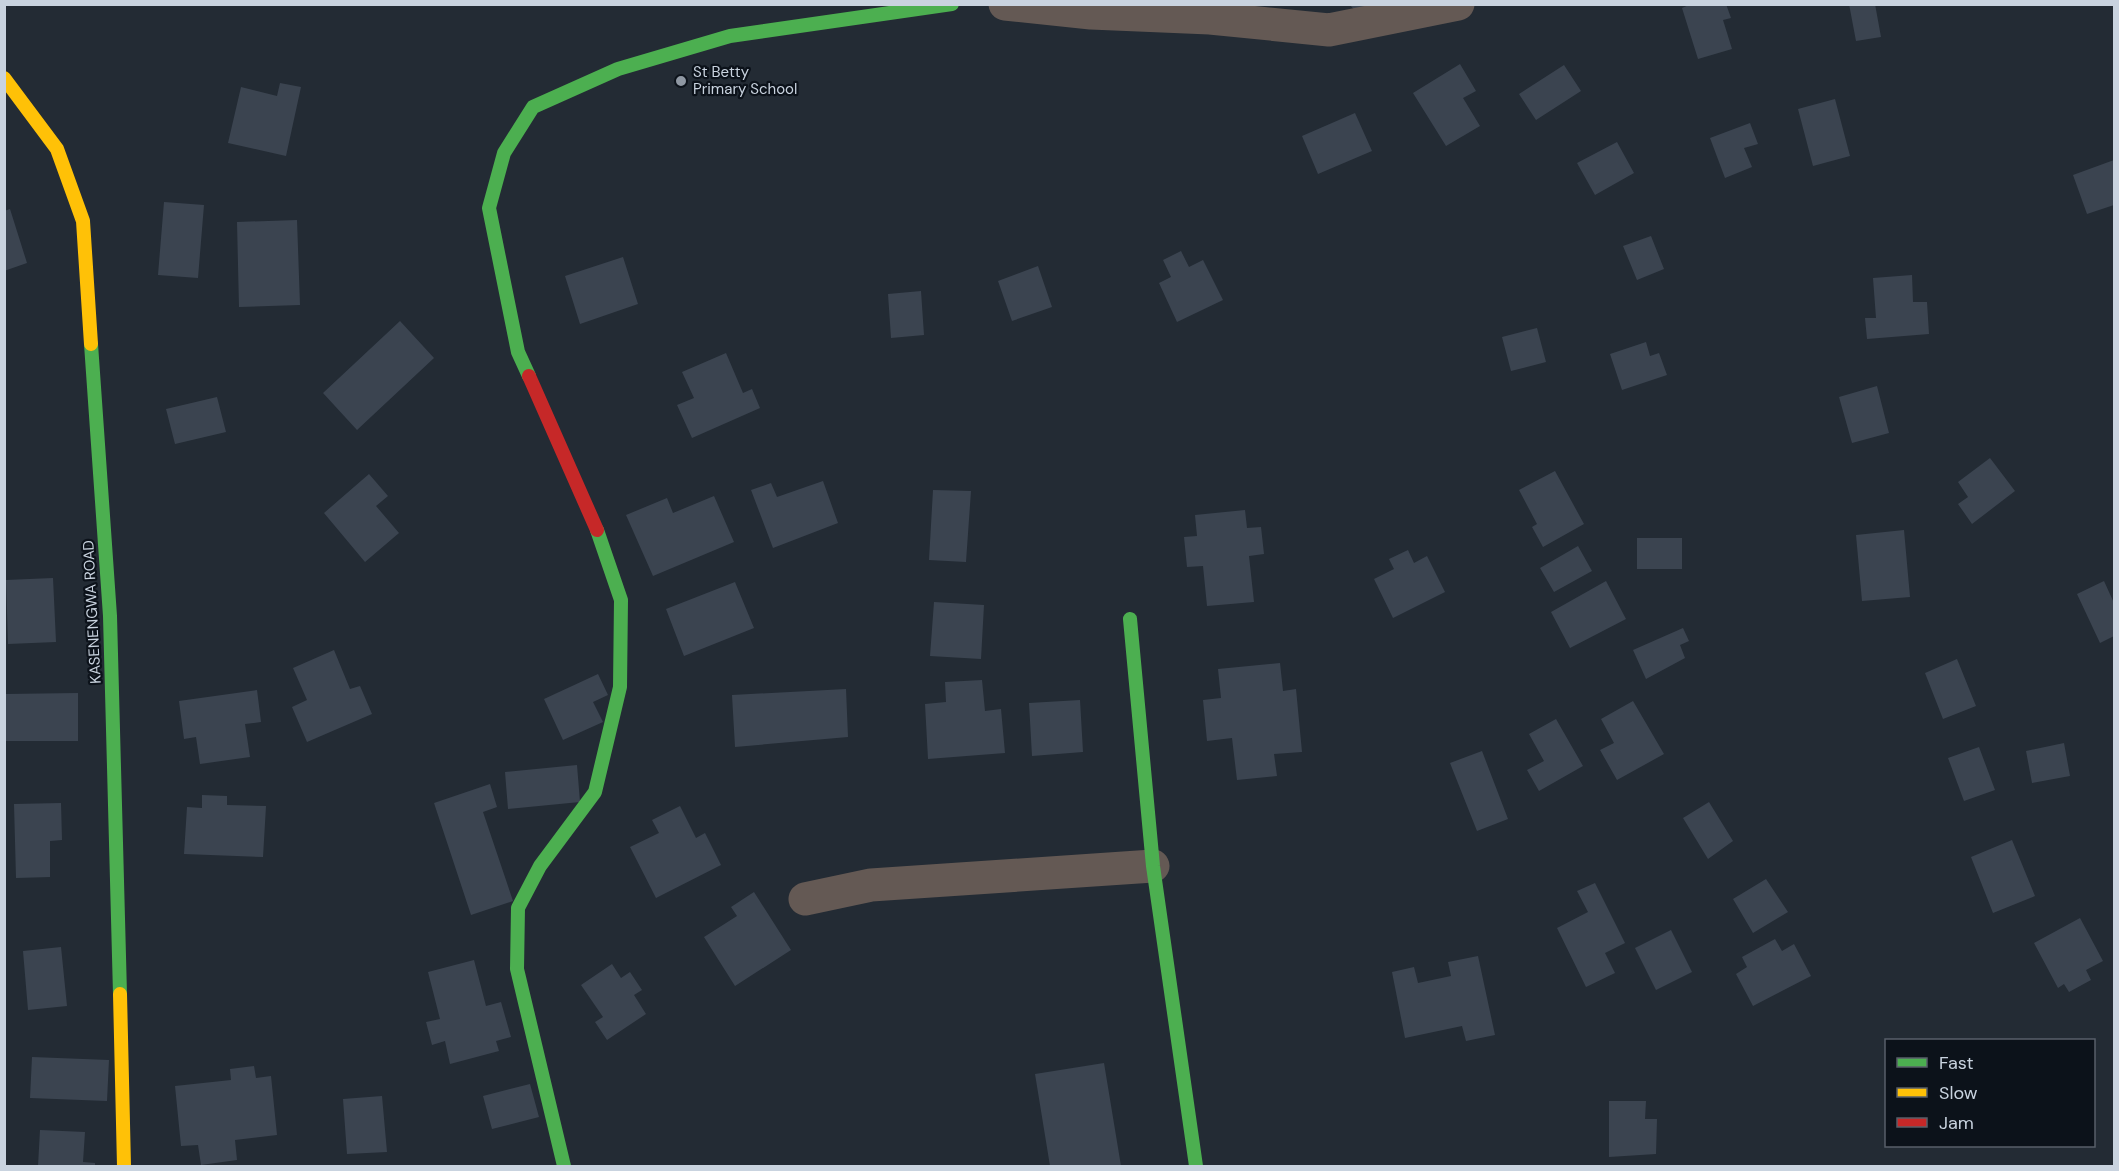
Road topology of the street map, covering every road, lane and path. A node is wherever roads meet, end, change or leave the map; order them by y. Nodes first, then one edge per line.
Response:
1 (952, 4) edge
2 (1005, 4) edge
3 (1458, 4) edge
4 (4, 78) edge
5 (1130, 619) dead end
6 (1153, 866) junction
7 (805, 899) dead end
8 (124, 1167) edge
9 (564, 1167) edge
10 (1196, 1167) edge

1 - 9 street
2 - 3 street
4 - 8 street, KASENENGWA ROAD
5 - 6 street
6 - 7 street
6 - 10 street

